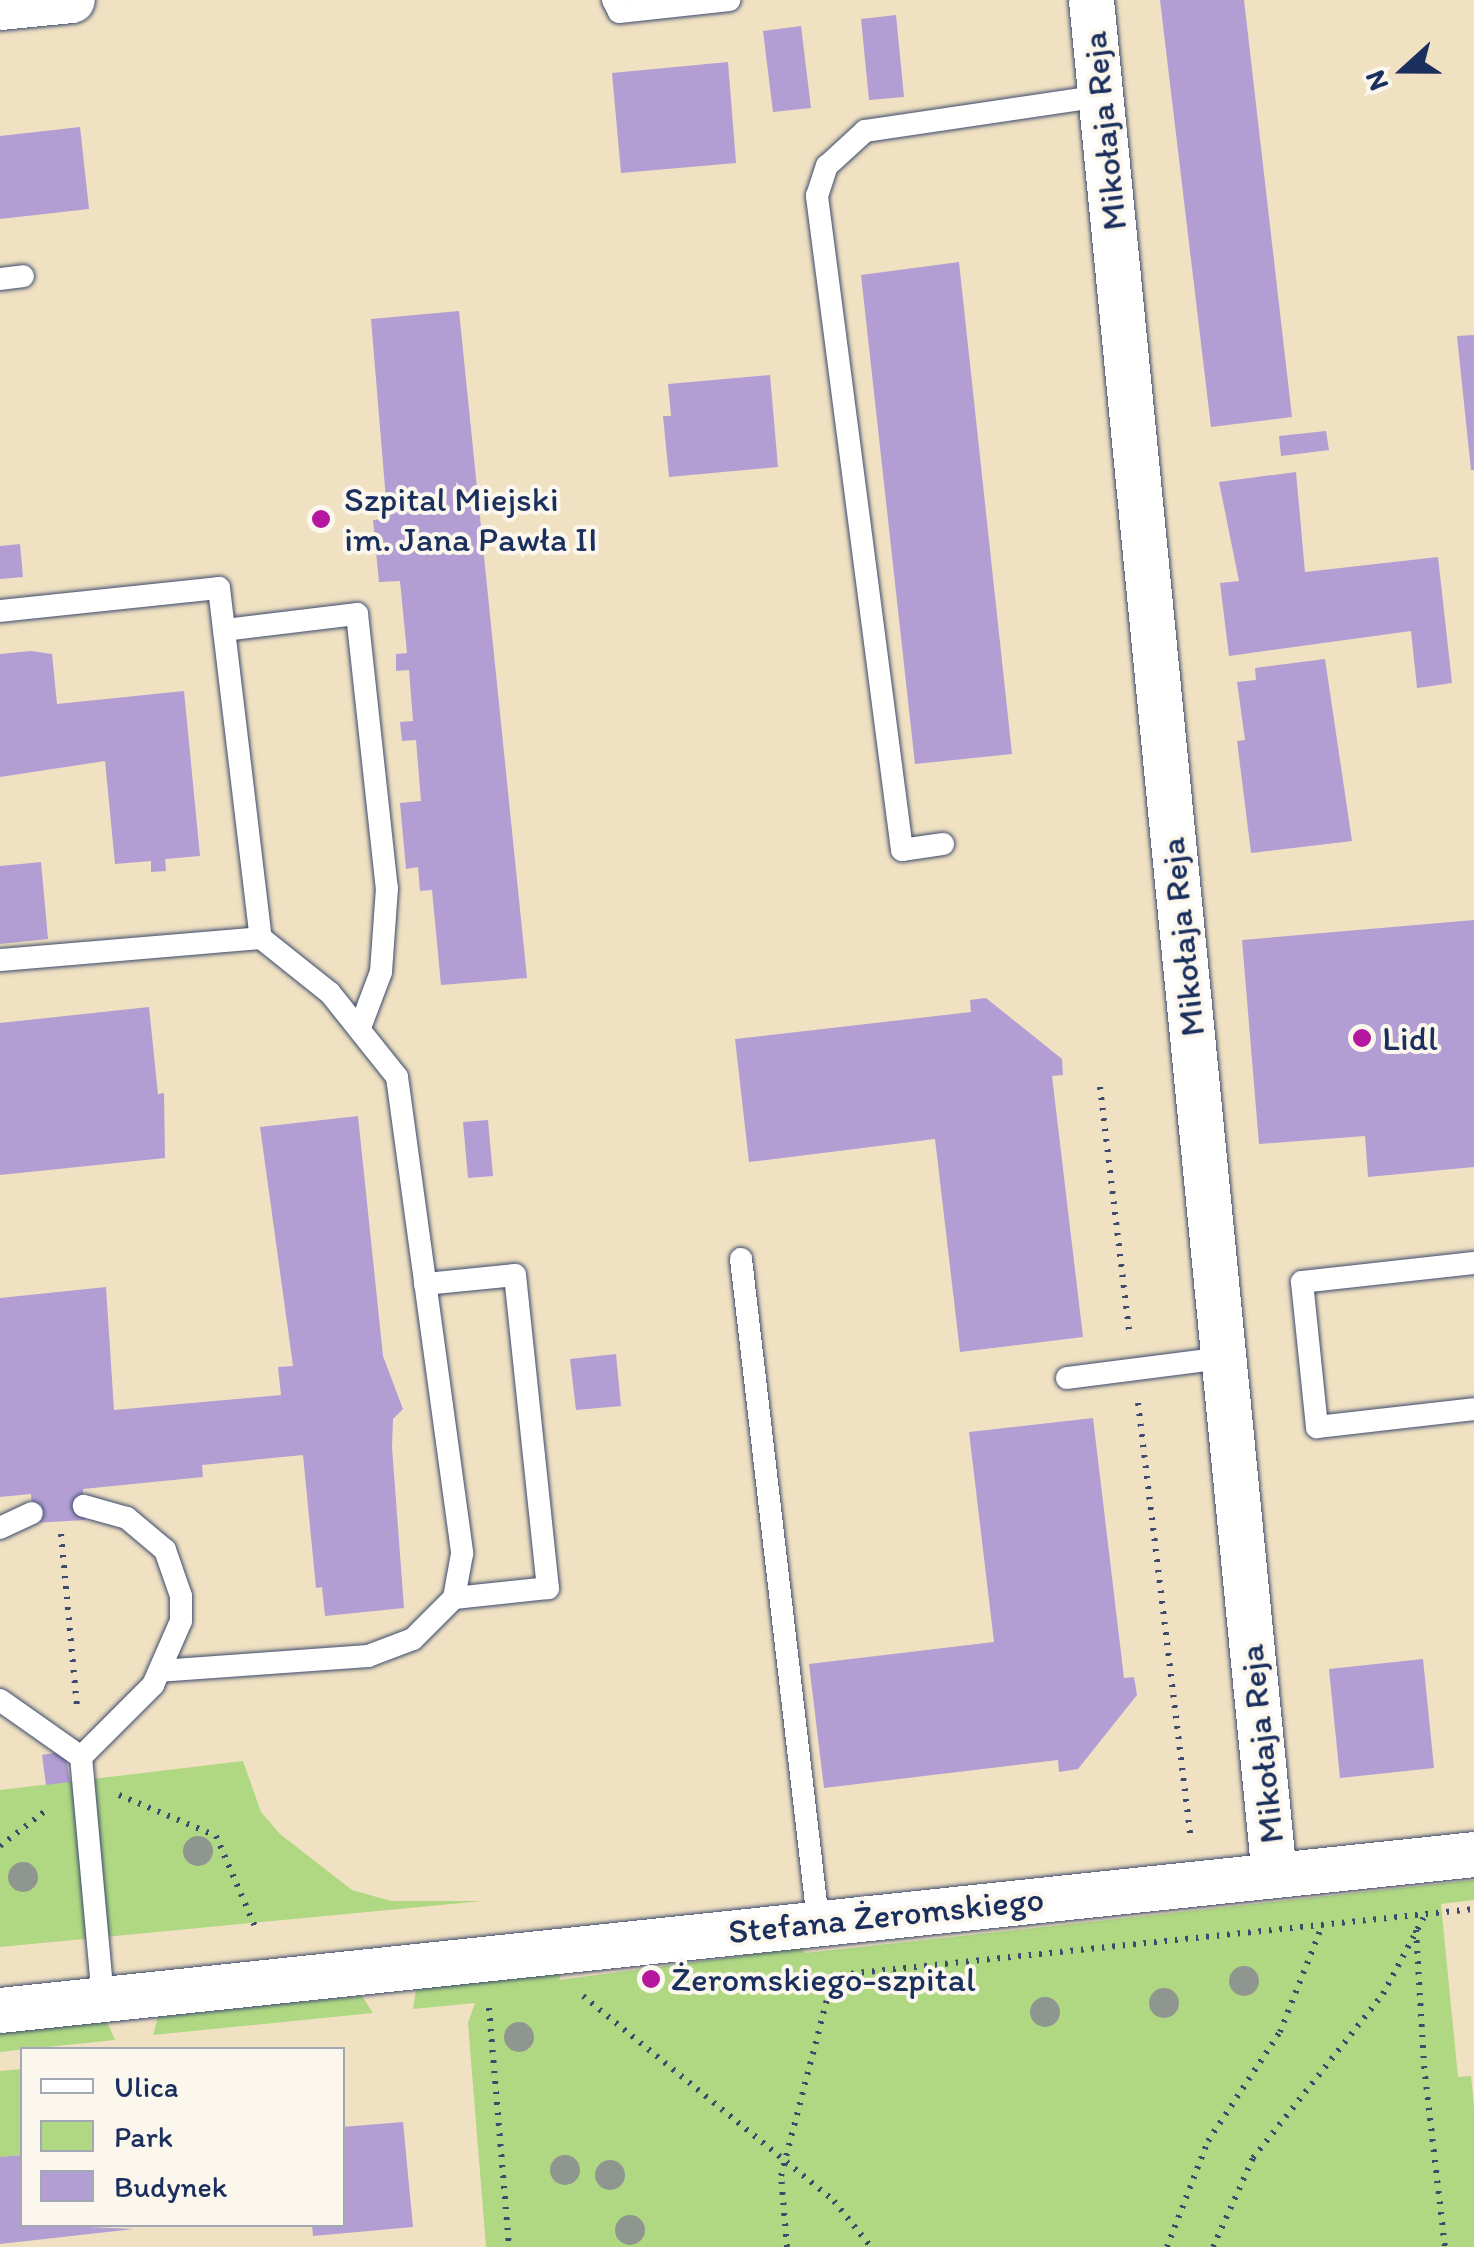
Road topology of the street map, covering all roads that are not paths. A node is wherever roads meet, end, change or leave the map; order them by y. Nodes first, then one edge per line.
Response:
1 (72, 0) edge
2 (613, 0) edge
3 (729, 0) edge
4 (1092, 0) edge
5 (0, 7) edge
6 (1101, 96) junction
7 (0, 611) edge
8 (224, 630) junction
9 (944, 844) dead end
10 (261, 938) junction
11 (0, 960) edge
12 (361, 1025) junction
13 (741, 1259) dead end
14 (1474, 1262) edge
15 (425, 1284) junction
16 (1223, 1358) junction
17 (1066, 1378) dead end
18 (1474, 1409) edge
19 (84, 1506) dead end
20 (32, 1514) dead end
21 (0, 1528) edge
22 (454, 1598) junction
23 (161, 1672) junction
24 (2, 1704) edge
25 (83, 1769) junction
26 (1474, 1854) edge
27 (1274, 1875) junction
28 (818, 1920) junction
29 (103, 2000) junction
30 (0, 2010) edge

1 - 5 street
2 - 3 lane
4 - 6 street, Mikołaja Reja
6 - 9 lane
6 - 16 street, Mikołaja Reja
7 - 8 lane
8 - 10 lane
8 - 12 lane
10 - 11 lane
10 - 12 lane
12 - 15 lane
13 - 28 lane
14 - 18 lane
15 - 22 lane
15 - 22 lane
16 - 17 lane
16 - 27 street, Mikołaja Reja
19 - 23 lane
20 - 21 lane
22 - 23 lane
23 - 25 lane
24 - 25 lane
25 - 29 lane
26 - 27 street, Stefana Żeromskiego
27 - 28 street, Stefana Żeromskiego
28 - 29 street, Stefana Żeromskiego
29 - 30 street, Stefana Żeromskiego

